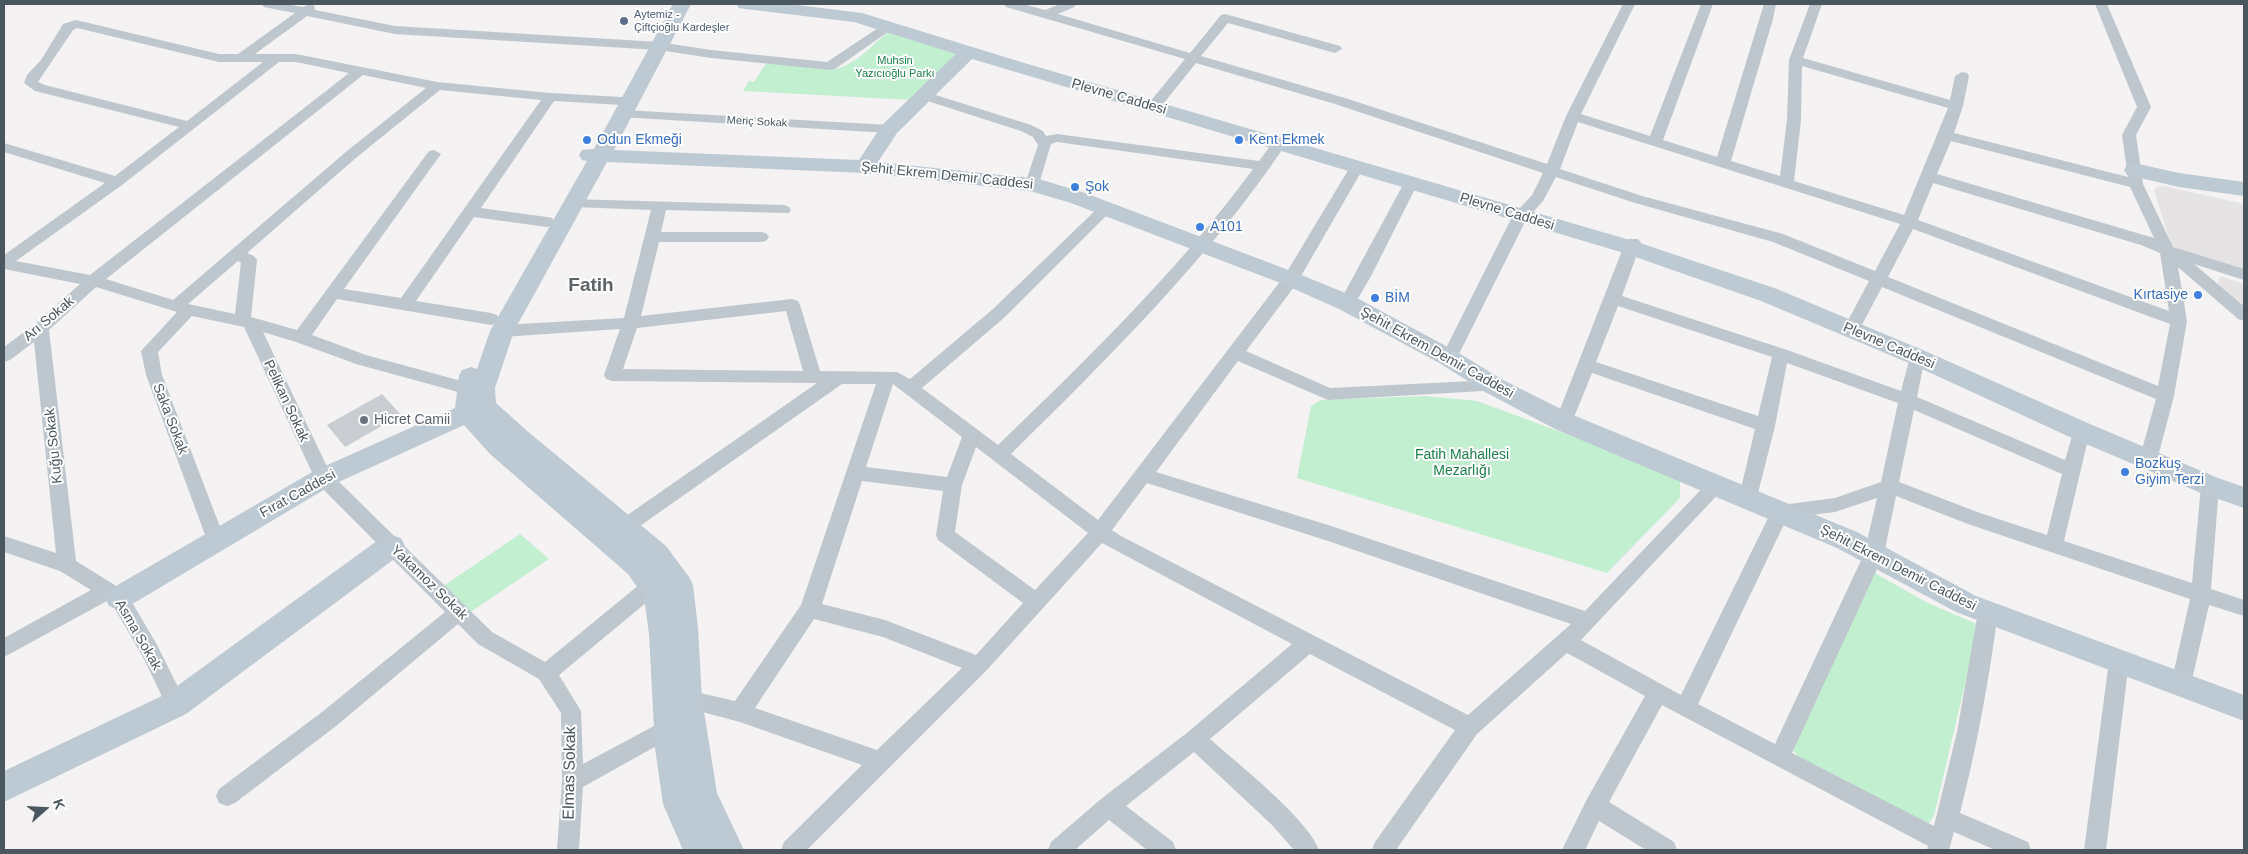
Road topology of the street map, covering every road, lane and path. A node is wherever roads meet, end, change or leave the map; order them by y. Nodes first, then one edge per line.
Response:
1 (268, 4) edge
2 (317, 4) edge
3 (682, 4) edge
4 (745, 4) edge
5 (1010, 4) edge
6 (1070, 4) edge
7 (1629, 4) edge
8 (1707, 4) edge
9 (1770, 4) edge
10 (1816, 4) edge
11 (2101, 4) edge
12 (305, 12) junction
13 (1047, 14) junction
14 (889, 27) junction
15 (659, 46) junction
16 (1335, 49) dead end
17 (970, 51) junction
18 (275, 59) junction
19 (1193, 59) junction
20 (240, 60) junction
21 (1796, 60) junction
22 (361, 70) junction
23 (1962, 76) dead end
24 (437, 86) junction
25 (923, 95) junction
26 (550, 97) junction
27 (1154, 106) junction
28 (1956, 106) junction
29 (623, 108) junction
30 (1573, 116) junction
31 (188, 125) junction
32 (889, 129) junction
33 (1946, 135) junction
34 (1043, 141) junction
35 (1655, 142) junction
36 (1279, 144) junction
37 (4, 147) edge
38 (434, 154) dead end
39 (595, 155) junction
40 (1723, 162) junction
41 (1264, 166) junction
42 (865, 167) junction
43 (1357, 167) junction
44 (1552, 171) junction
45 (1927, 176) junction
46 (2135, 177) junction
47 (117, 182) junction
48 (1411, 183) junction
49 (1032, 184) junction
50 (1786, 184) junction
51 (2244, 189) edge
52 (575, 202) junction
53 (660, 205) junction
54 (1106, 208) junction
55 (784, 210) dead end
56 (470, 212) junction
57 (1520, 217) junction
58 (547, 222) junction
59 (1909, 222) junction
60 (652, 237) junction
61 (761, 237) dead end
62 (1203, 245) junction
63 (1632, 246) junction
64 (2167, 250) junction
65 (237, 255) junction
66 (4, 263) edge
67 (2244, 275) edge
68 (1878, 278) junction
69 (1291, 279) junction
70 (93, 281) junction
71 (334, 293) junction
72 (1613, 300) junction
73 (1347, 303) junction
74 (405, 305) junction
75 (183, 308) junction
76 (2244, 315) edge
77 (2179, 321) junction
78 (246, 322) junction
79 (631, 323) junction
80 (497, 325) junction
81 (41, 328) junction
82 (1851, 330) junction
83 (301, 337) junction
84 (1235, 354) junction
85 (1781, 354) junction
86 (4, 356) edge
87 (1917, 357) junction
88 (1449, 358) junction
89 (1588, 365) junction
90 (813, 377) junction
91 (839, 377) junction
92 (886, 378) junction
93 (1494, 386) junction
94 (911, 388) junction
95 (2165, 396) junction
96 (476, 398) junction
97 (1908, 400) junction
98 (1564, 422) junction
99 (1766, 426) junction
100 (2081, 431) junction
101 (972, 434) junction
102 (999, 455) junction
103 (2152, 461) junction
104 (2071, 470) junction
105 (855, 473) junction
106 (1144, 475) junction
107 (323, 478) junction
108 (1717, 484) junction
109 (953, 485) junction
110 (1889, 486) junction
111 (2210, 486) junction
112 (1748, 497) junction
113 (2244, 497) edge
114 (1781, 511) junction
115 (623, 528) junction
116 (1100, 532) junction
117 (216, 540) junction
118 (4, 544) edge
119 (2054, 545) junction
120 (391, 546) junction
121 (1874, 554) junction
122 (67, 565) junction
123 (652, 586) junction
124 (114, 594) junction
125 (2200, 594) junction
126 (1037, 602) junction
127 (2244, 608) edge
128 (810, 610) junction
129 (459, 612) junction
130 (1988, 612) junction
131 (1576, 632) junction
132 (1308, 643) junction
133 (4, 648) edge
134 (2119, 660) junction
135 (980, 664) junction
136 (546, 673) junction
137 (2181, 684) junction
138 (1656, 694) junction
139 (687, 700) junction
140 (176, 704) junction
141 (1685, 708) junction
142 (2244, 708) edge
143 (740, 712) junction
144 (1470, 727) junction
145 (669, 728) junction
146 (1195, 739) junction
147 (1780, 756) junction
148 (880, 761) junction
149 (573, 781) junction
150 (4, 787) edge
151 (227, 796) dead end
152 (1109, 806) junction
153 (1595, 806) junction
154 (1947, 818) junction
155 (1939, 845) edge
156 (568, 850) edge
157 (698, 850) edge
158 (728, 850) edge
159 (792, 850) edge
160 (1059, 850) edge
161 (1165, 850) edge
162 (1308, 850) edge
163 (1382, 850) edge
164 (1573, 850) edge
165 (1666, 850) edge
166 (2020, 850) edge
167 (2095, 850) edge

1 - 12 street
2 - 12 street
3 - 15 street
4 - 14 street, Plevne Caddesi
5 - 13 street
6 - 13 street
7 - 30 street
8 - 35 street
9 - 40 street
10 - 21 street
11 - 46 street
12 - 15 street
12 - 20 street
13 - 19 street
14 - 15 street
14 - 17 street, Plevne Caddesi
15 - 29 street
16 - 19 street
17 - 25 street
17 - 27 street, Plevne Caddesi
18 - 20 street, Meriç Sokak
18 - 22 street, Meriç Sokak
18 - 31 street
19 - 27 street
19 - 44 street
20 - 31 street, Meriç Sokak
21 - 28 street
21 - 50 street
22 - 24 street, Meriç Sokak
22 - 70 street, Arı Sokak
23 - 28 street
24 - 26 street, Meriç Sokak
24 - 65 street
25 - 32 street
25 - 34 street
26 - 29 street, Meriç Sokak
26 - 56 street
27 - 36 street, Plevne Caddesi
28 - 33 street
29 - 32 street, Meriç Sokak
29 - 39 street
30 - 35 street
30 - 44 street
31 - 47 street
32 - 42 street
33 - 45 street
33 - 46 street
34 - 41 street
34 - 49 street
35 - 40 street
36 - 41 street
36 - 43 street, Plevne Caddesi
37 - 47 street
38 - 71 street
39 - 42 street, Şehit Ekrem Demir Caddesi
39 - 52 street
39 - 58 street
40 - 50 street
41 - 62 street
42 - 49 street, Şehit Ekrem Demir Caddesi
43 - 48 street, Plevne Caddesi
43 - 69 street
44 - 57 street
44 - 68 street
45 - 59 street
45 - 64 street
46 - 51 street
46 - 64 street
47 - 66 street
48 - 57 street, Plevne Caddesi
48 - 73 street
49 - 54 street, Şehit Ekrem Demir Caddesi
50 - 59 street
52 - 53 street
52 - 80 street
53 - 55 street
53 - 60 street
54 - 62 street, Şehit Ekrem Demir Caddesi
54 - 94 street
56 - 58 street
56 - 74 street
57 - 63 street, Plevne Caddesi
57 - 88 street
58 - 80 street
59 - 68 street
59 - 77 street
60 - 61 street
60 - 79 street
62 - 69 street, Şehit Ekrem Demir Caddesi
62 - 102 street
63 - 72 street
63 - 82 street, Plevne Caddesi
64 - 67 street
64 - 76 street
64 - 77 street
65 - 75 street
65 - 78 street
66 - 70 street
68 - 82 street
68 - 95 street
69 - 73 street, Şehit Ekrem Demir Caddesi
69 - 84 street
70 - 75 street
70 - 81 street, Arı Sokak
71 - 74 street
71 - 83 street
72 - 85 street
72 - 89 street
73 - 88 street, Şehit Ekrem Demir Caddesi
74 - 80 street
75 - 78 street
75 - 117 street, Saka Sokak
77 - 95 street
78 - 83 street
78 - 107 street, Pelikan Sokak
79 - 80 street
79 - 90 street
79 - 90 street
80 - 96 street
81 - 86 street, Arı Sokak
81 - 122 street, Kuğu Sokak
82 - 87 street, Plevne Caddesi
83 - 96 street
84 - 93 street
84 - 106 street
85 - 97 street
85 - 99 street
87 - 97 street
87 - 100 street, Plevne Caddesi
88 - 93 street, Şehit Ekrem Demir Caddesi
89 - 98 street
89 - 99 street
90 - 91 street
91 - 92 street
91 - 115 street
92 - 94 street
92 - 105 street
93 - 98 street, Şehit Ekrem Demir Caddesi
94 - 101 street
95 - 103 street
96 - 107 street, Fırat Caddesi
96 - 115 street
96 - 123 street
97 - 104 street
97 - 110 street
98 - 108 street, Şehit Ekrem Demir Caddesi
99 - 112 street
100 - 103 street, Plevne Caddesi
100 - 104 street
101 - 102 street
101 - 109 street
102 - 116 street
103 - 111 street, Plevne Caddesi
104 - 119 street
105 - 109 street
105 - 128 street
106 - 116 street
106 - 131 street
107 - 117 street, Fırat Caddesi
107 - 120 street, Yakamoz Sokak
108 - 112 street, Şehit Ekrem Demir Caddesi
108 - 131 street
109 - 126 street
110 - 114 street
110 - 119 street
110 - 121 street
111 - 113 street, Plevne Caddesi
111 - 125 street
112 - 114 street, Şehit Ekrem Demir Caddesi
114 - 121 street, Şehit Ekrem Demir Caddesi
114 - 141 street
115 - 139 street
116 - 126 street
116 - 132 street
117 - 124 street, Fırat Caddesi
118 - 122 street, Asma Sokak
119 - 125 street
120 - 129 street, Yakamoz Sokak
120 - 140 street
121 - 130 street, Şehit Ekrem Demir Caddesi
121 - 147 street
122 - 124 street, Asma Sokak
123 - 136 street
123 - 145 street
124 - 133 street
124 - 140 street, Asma Sokak
125 - 127 street
125 - 137 street
126 - 135 street
128 - 135 street
128 - 143 street
129 - 136 street, Yakamoz Sokak
129 - 151 street
130 - 134 street, Şehit Ekrem Demir Caddesi
130 - 154 street
131 - 138 street
131 - 144 street
132 - 144 street
132 - 146 street
134 - 137 street, Şehit Ekrem Demir Caddesi
134 - 167 street
135 - 148 street
136 - 149 street, Elmas Sokak
137 - 142 street, Şehit Ekrem Demir Caddesi
138 - 141 street
138 - 153 street
139 - 143 street
139 - 158 street
140 - 150 street
141 - 147 street
143 - 148 street
144 - 163 street
145 - 149 street
145 - 157 street
146 - 152 street
146 - 162 street
147 - 155 street
148 - 159 street
149 - 156 street, Elmas Sokak
152 - 160 street
152 - 161 street
153 - 164 street
153 - 165 street
154 - 155 street
154 - 166 street

